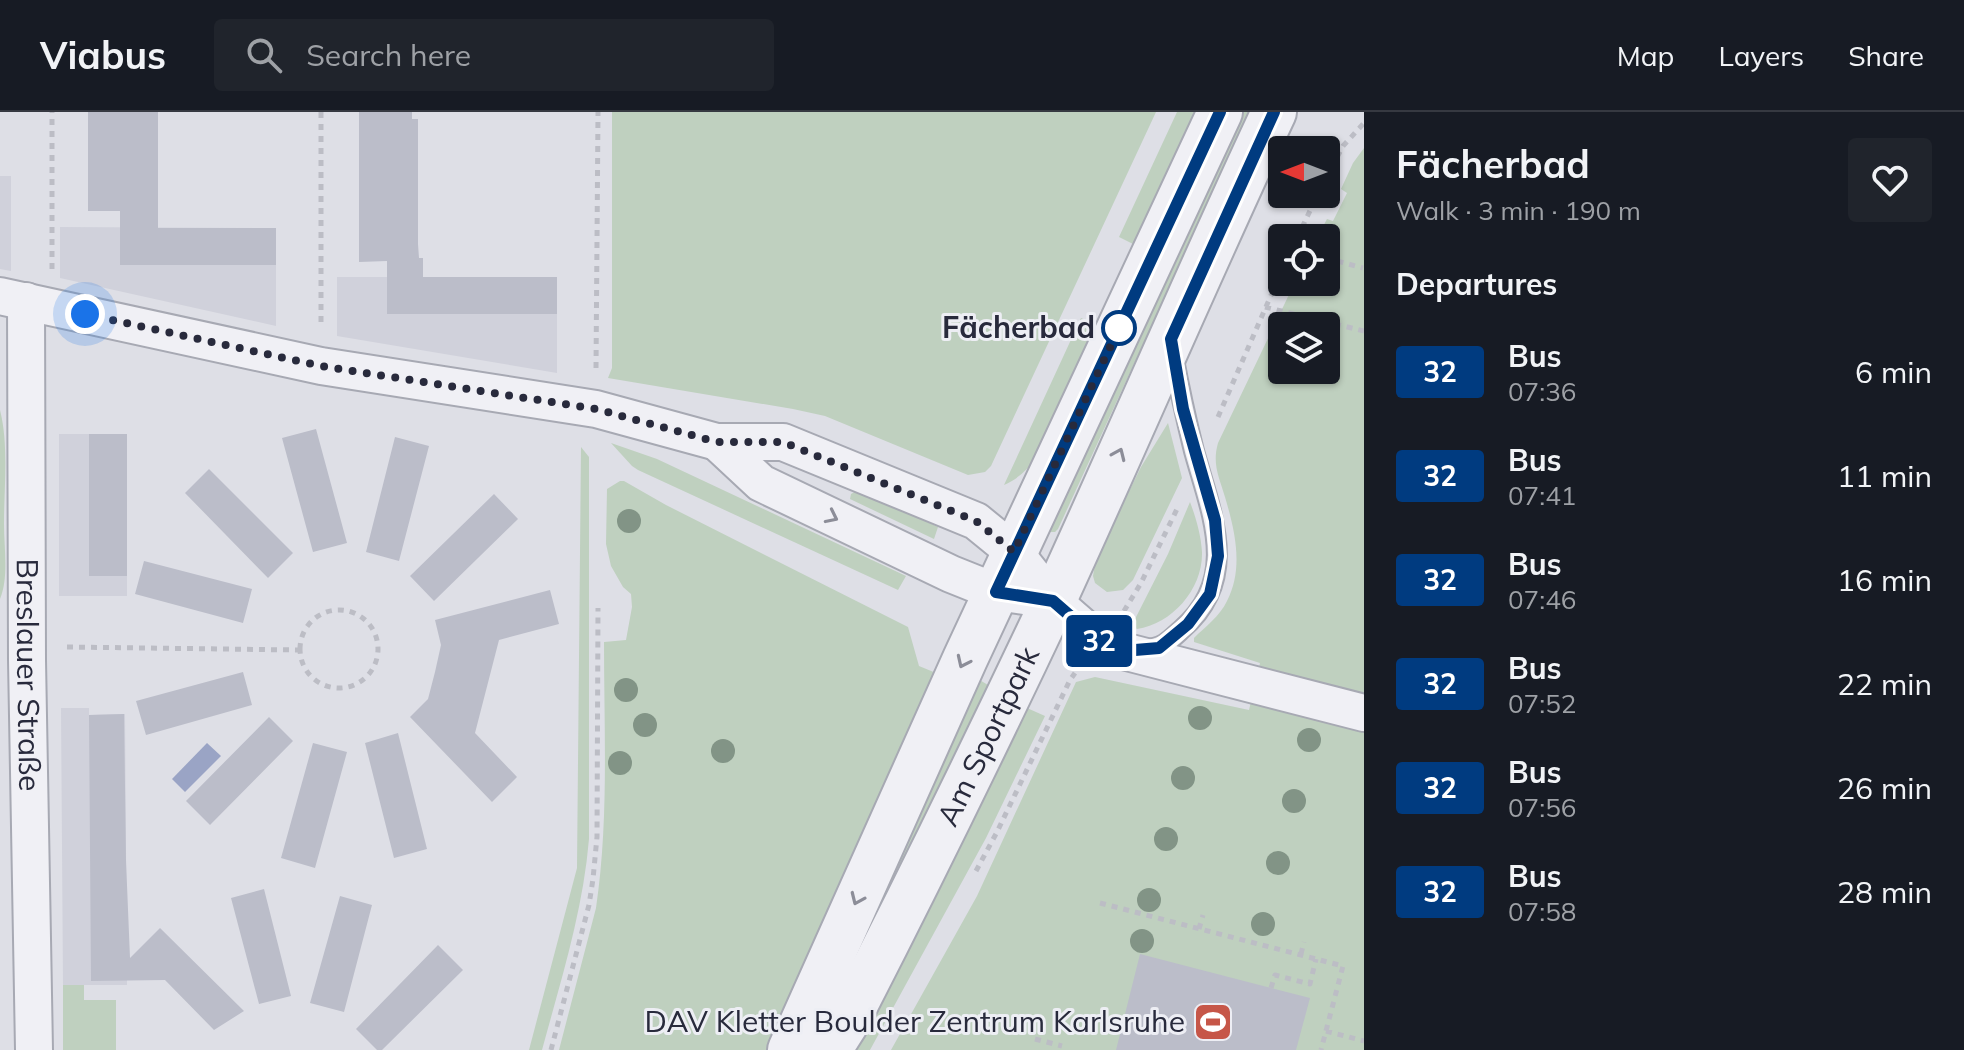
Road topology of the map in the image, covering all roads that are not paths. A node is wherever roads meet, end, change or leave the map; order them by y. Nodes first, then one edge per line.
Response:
1 (1220, 112) edge
2 (1274, 112) edge
3 (13, 298) edge
4 (1171, 339) junction
5 (717, 442) junction
6 (1014, 552) junction
7 (996, 592) junction
8 (1053, 601) junction
9 (1111, 646) junction
10 (14, 660) edge
11 (1364, 713) edge
12 (34, 1050) edge
13 (790, 1050) edge
14 (829, 1050) edge

1 - 6 street, Am Sportpark
2 - 4 street, Am Sportpark
3 - 5 street
3 - 10 street, Breslauer Straße
8 -> 4 street, Am Sportpark
4 - 9 lane
5 - 6 street
5 -> 7 street
6 - 7 street, Am Sportpark
6 - 8 street
7 - 8 street
7 -> 13 street, Am Sportpark
8 - 9 street
8 - 14 street, Am Sportpark
9 - 11 street
10 - 12 street, Breslauer Straße

